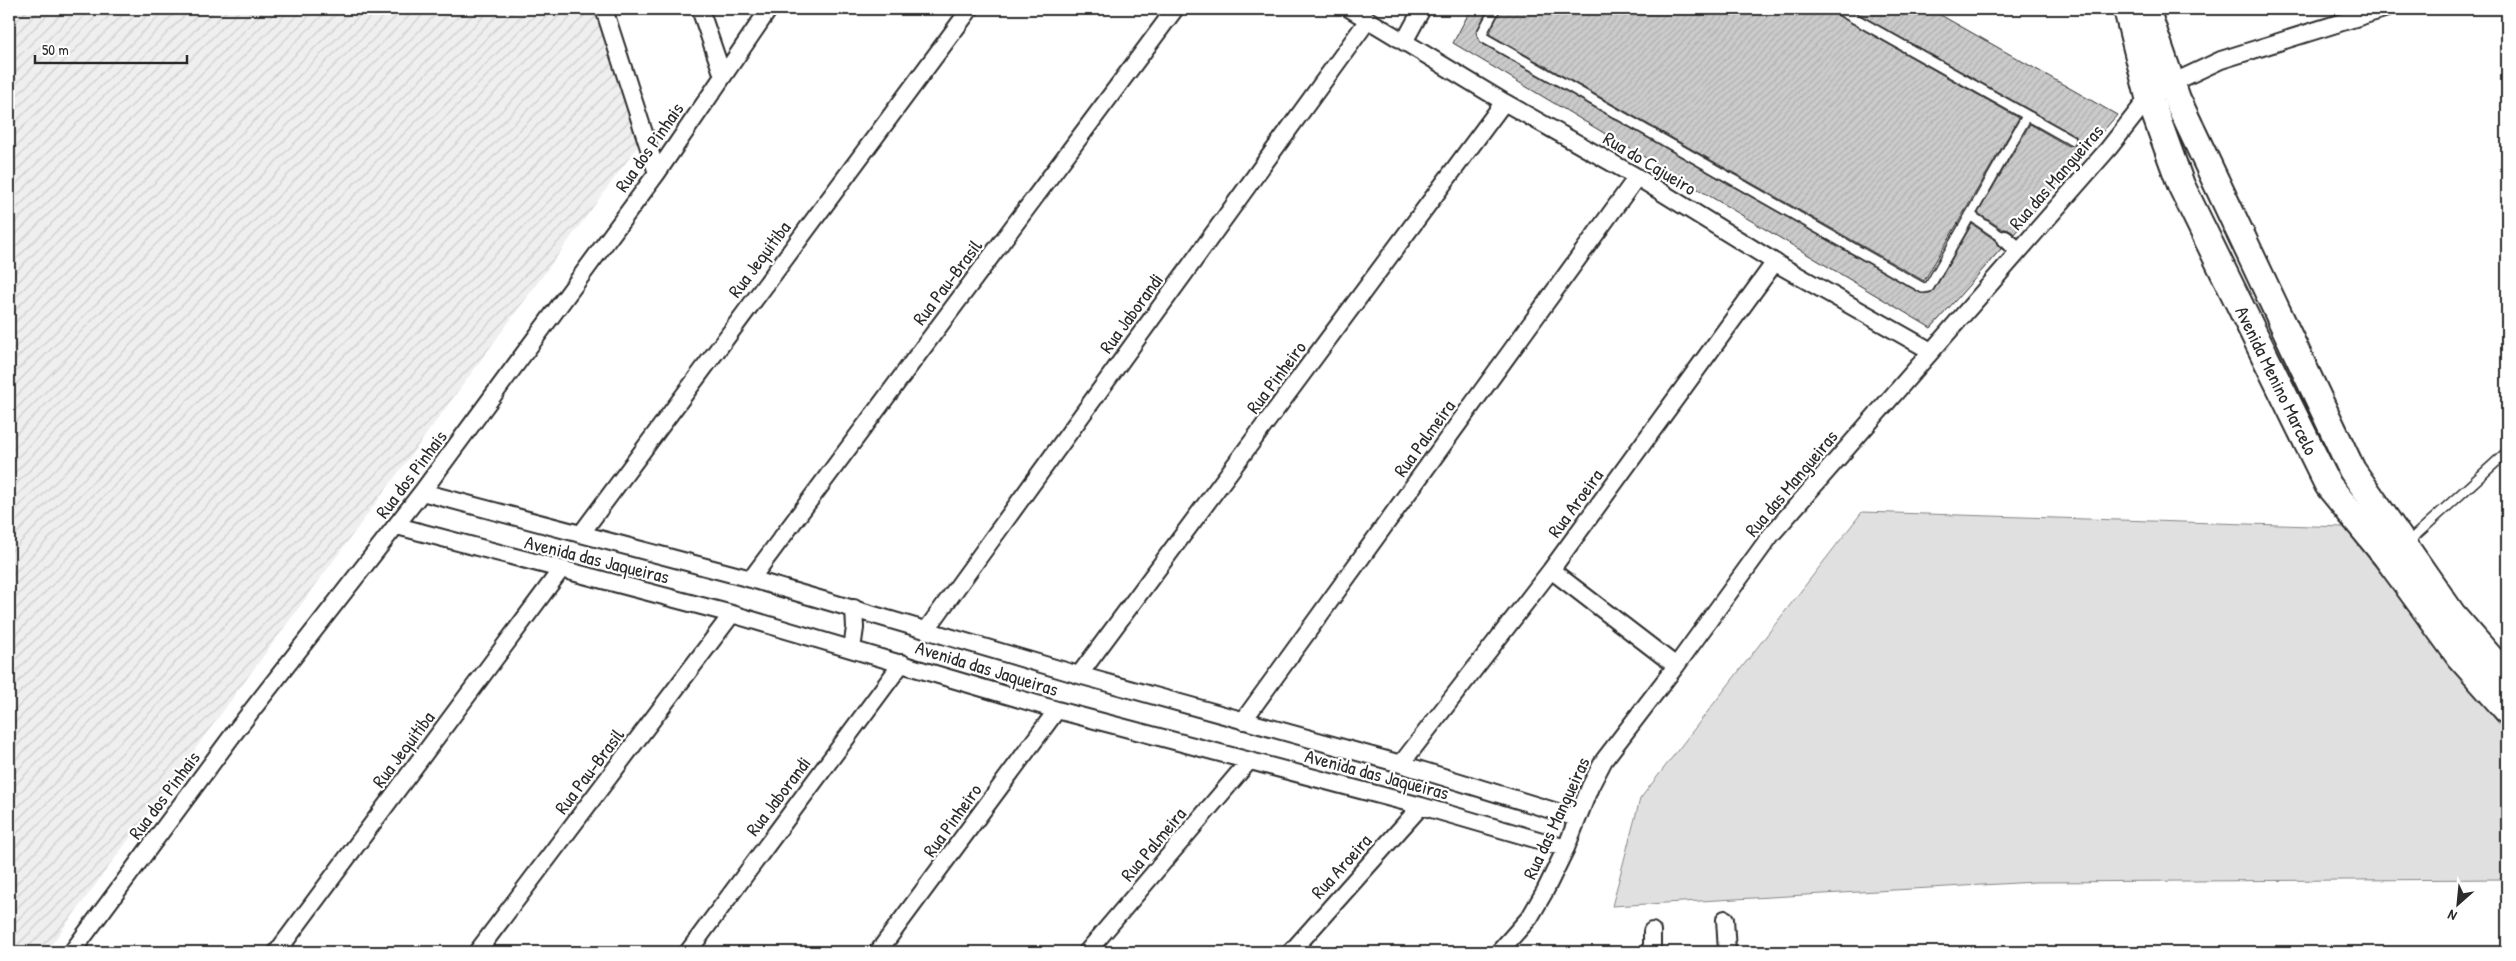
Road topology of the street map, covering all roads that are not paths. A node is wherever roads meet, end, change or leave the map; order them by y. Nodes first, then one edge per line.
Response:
1 (604, 9) edge
2 (700, 9) edge
3 (769, 9) edge
4 (970, 9) edge
5 (1175, 9) edge
6 (1350, 9) edge
7 (1422, 9) edge
8 (1495, 9) edge
9 (1838, 9) edge
10 (2127, 9) edge
11 (2146, 9) edge
12 (2384, 9) edge
13 (1368, 20) junction
14 (1404, 42) junction
15 (723, 76) junction
16 (2172, 83) junction
17 (2149, 97) junction
18 (1504, 102) junction
19 (2027, 116) junction
20 (2071, 140) dead end
21 (657, 173) junction
22 (1637, 178) junction
23 (1970, 214) junction
24 (2005, 239) joint
25 (2018, 250) junction
26 (1775, 262) junction
27 (1931, 351) junction
28 (2507, 452) edge
29 (422, 492) junction
30 (397, 526) junction
31 (581, 534) junction
32 (2404, 545) junction
33 (1551, 570) junction
34 (560, 571) junction
35 (751, 578) junction
36 (854, 608) junction
37 (732, 614) junction
38 (927, 629) junction
39 (852, 648) junction
40 (902, 663) junction
41 (1676, 666) junction
42 (1079, 675) junction
43 (2507, 677) edge
44 (1057, 710) junction
45 (2507, 710) edge
46 (1243, 721) junction
47 (1249, 761) junction
48 (1401, 764) junction
49 (1421, 806) junction
50 (1577, 818) junction
51 (1566, 848) junction
52 (1725, 919) dead end
53 (1652, 931) dead end
54 (72, 952) edge
55 (277, 952) edge
56 (477, 952) edge
57 (688, 952) edge
58 (878, 952) edge
59 (1087, 952) edge
60 (1290, 952) edge
61 (1499, 952) edge
62 (1652, 952) edge
63 (1727, 952) edge

1 - 21 street
2 - 15 street
3 - 15 street, Rua dos Pinhais
4 - 31 street, Rua Jequitiba
5 - 35 street, Rua Pau-Brasil
6 - 13 street, Rua do Cajueiro
7 - 14 street
8 - 23 lane
9 - 19 lane
10 - 17 main road, Avenida Menino Marcelo
11 - 16 main road, Avenida Menino Marcelo
12 - 16 street, Rua das Mangueiras
13 - 14 street, Rua do Cajueiro
13 - 38 street, Rua Jaborandi
14 - 18 street, Rua do Cajueiro
15 - 21 street, Rua dos Pinhais
16 - 17 street, Rua das Mangueiras
16 - 32 main road, Avenida Menino Marcelo
17 - 25 street, Rua das Mangueiras
17 - 45 main road, Avenida Menino Marcelo
18 - 22 street, Rua do Cajueiro
18 - 42 street, Rua Pinheiro
19 - 20 lane
19 - 23 lane
21 - 29 street, Rua dos Pinhais
22 - 26 street, Rua do Cajueiro
22 - 46 street, Rua Palmeira
23 - 24 lane
24 - 25 street
25 - 27 street, Rua das Mangueiras
26 - 27 street, Rua do Cajueiro
26 - 33 street, Rua Aroeira
27 - 41 street, Rua das Mangueiras
28 - 32 lane
29 - 30 street, Rua dos Pinhais
29 - 31 street, Avenida das Jaqueiras
30 - 34 street, Avenida das Jaqueiras
30 - 54 street, Rua dos Pinhais
31 - 35 street, Avenida das Jaqueiras
32 - 43 main road, Avenida Menino Marcelo
33 - 41 street
33 - 48 street, Rua Aroeira
34 - 37 street, Avenida das Jaqueiras
34 - 55 street, Rua Jequitiba
35 - 36 street, Avenida das Jaqueiras
36 - 38 street, Avenida das Jaqueiras
36 - 39 street
37 - 39 street, Avenida das Jaqueiras
37 - 56 street, Rua Pau-Brasil
38 - 42 street, Avenida das Jaqueiras
39 - 40 street, Avenida das Jaqueiras
40 - 44 street, Avenida das Jaqueiras
40 - 57 street, Rua Jaborandi
41 - 50 street, Rua das Mangueiras
42 - 46 street, Avenida das Jaqueiras
44 - 47 street, Avenida das Jaqueiras
44 - 58 street, Rua Pinheiro
46 - 48 street, Avenida das Jaqueiras
47 - 49 street, Avenida das Jaqueiras
47 - 59 street, Rua Palmeira
48 - 50 street, Avenida das Jaqueiras
49 - 51 street, Avenida das Jaqueiras
49 - 60 street, Rua Aroeira
50 - 51 street, Rua das Mangueiras
51 - 61 street, Rua das Mangueiras
52 - 63 street
53 - 62 street

